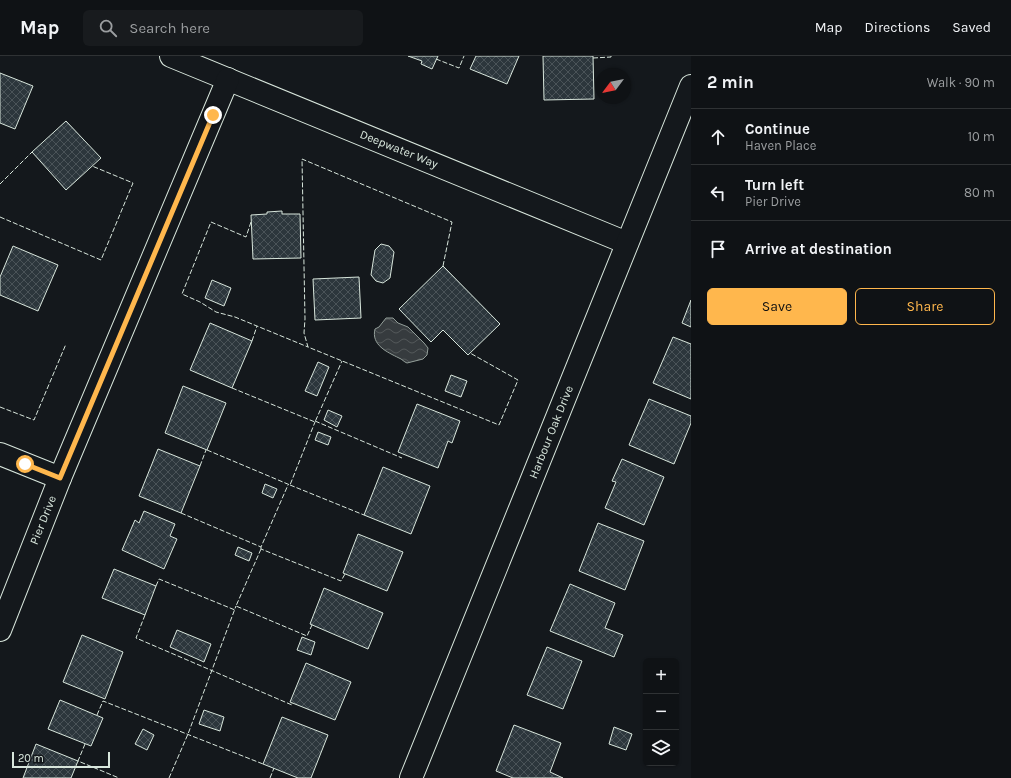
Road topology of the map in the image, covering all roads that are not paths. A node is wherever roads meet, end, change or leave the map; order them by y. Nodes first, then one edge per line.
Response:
1 (171, 56) edge
2 (228, 79) junction
3 (691, 86) edge
4 (627, 243) junction
5 (0, 454) edge
6 (60, 478) junction
7 (0, 630) edge
8 (411, 778) edge

1 - 2 street, Deepwater Way
2 - 4 street, Deepwater Way
2 - 6 street, Pier Drive
3 - 4 street, Harbour Oak Drive
4 - 8 street, Harbour Oak Drive
5 - 6 street
6 - 7 street, Pier Drive

